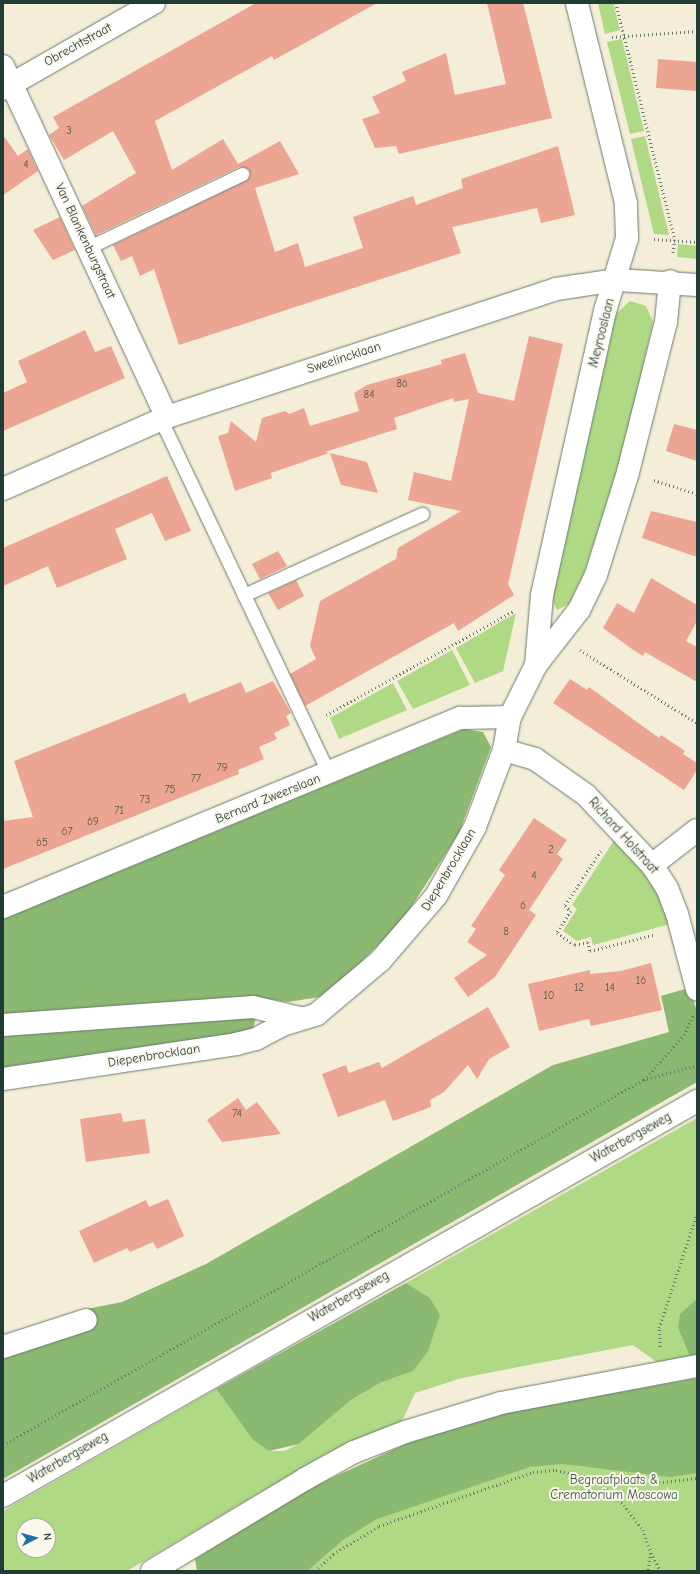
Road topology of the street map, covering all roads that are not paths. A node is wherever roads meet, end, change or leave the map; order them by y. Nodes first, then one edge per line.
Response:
1 (154, 3) edge
2 (577, 3) edge
3 (6, 79) edge
4 (242, 174) dead end
5 (88, 247) junction
6 (617, 280) junction
7 (670, 281) junction
8 (697, 285) edge
9 (164, 418) junction
10 (3, 489) edge
11 (422, 514) dead end
12 (244, 595) junction
13 (536, 665) junction
14 (510, 717) junction
15 (504, 750) junction
16 (329, 774) junction
17 (697, 830) edge
18 (652, 865) junction
19 (3, 908) edge
20 (696, 999) edge
21 (300, 1018) junction
22 (3, 1025) edge
23 (3, 1079) edge
24 (697, 1101) edge
25 (86, 1320) dead end
26 (3, 1347) edge
27 (697, 1366) edge
28 (3, 1496) edge
29 (152, 1571) edge

1 - 3 street, Obrechtstraat
2 - 6 street, Meyrooslaan
3 - 5 street, Van Blankenburgstraat
4 - 5 lane
5 - 9 street, Van Blankenburgstraat
6 - 7 street, Sweelincklaan
6 - 9 street, Sweelincklaan
6 - 13 street, Meyrooslaan
7 - 8 street, Sweelincklaan
7 - 13 street, Meyrooslaan
9 - 10 street, Sweelincklaan
9 - 12 lane
11 - 12 lane
12 - 16 lane
13 - 14 street, Meyrooslaan
14 - 15 street, Diepenbrocklaan
14 - 16 street, Bernard Zweerslaan
15 - 18 street, Richard Holstraat
15 - 21 street, Diepenbrocklaan
16 - 19 street, Bernard Zweerslaan
17 - 18 street
18 - 20 street, Richard Holstraat
21 - 22 street
21 - 23 street, Diepenbrocklaan
24 - 28 street, Waterbergseweg
25 - 26 street
27 - 29 street

